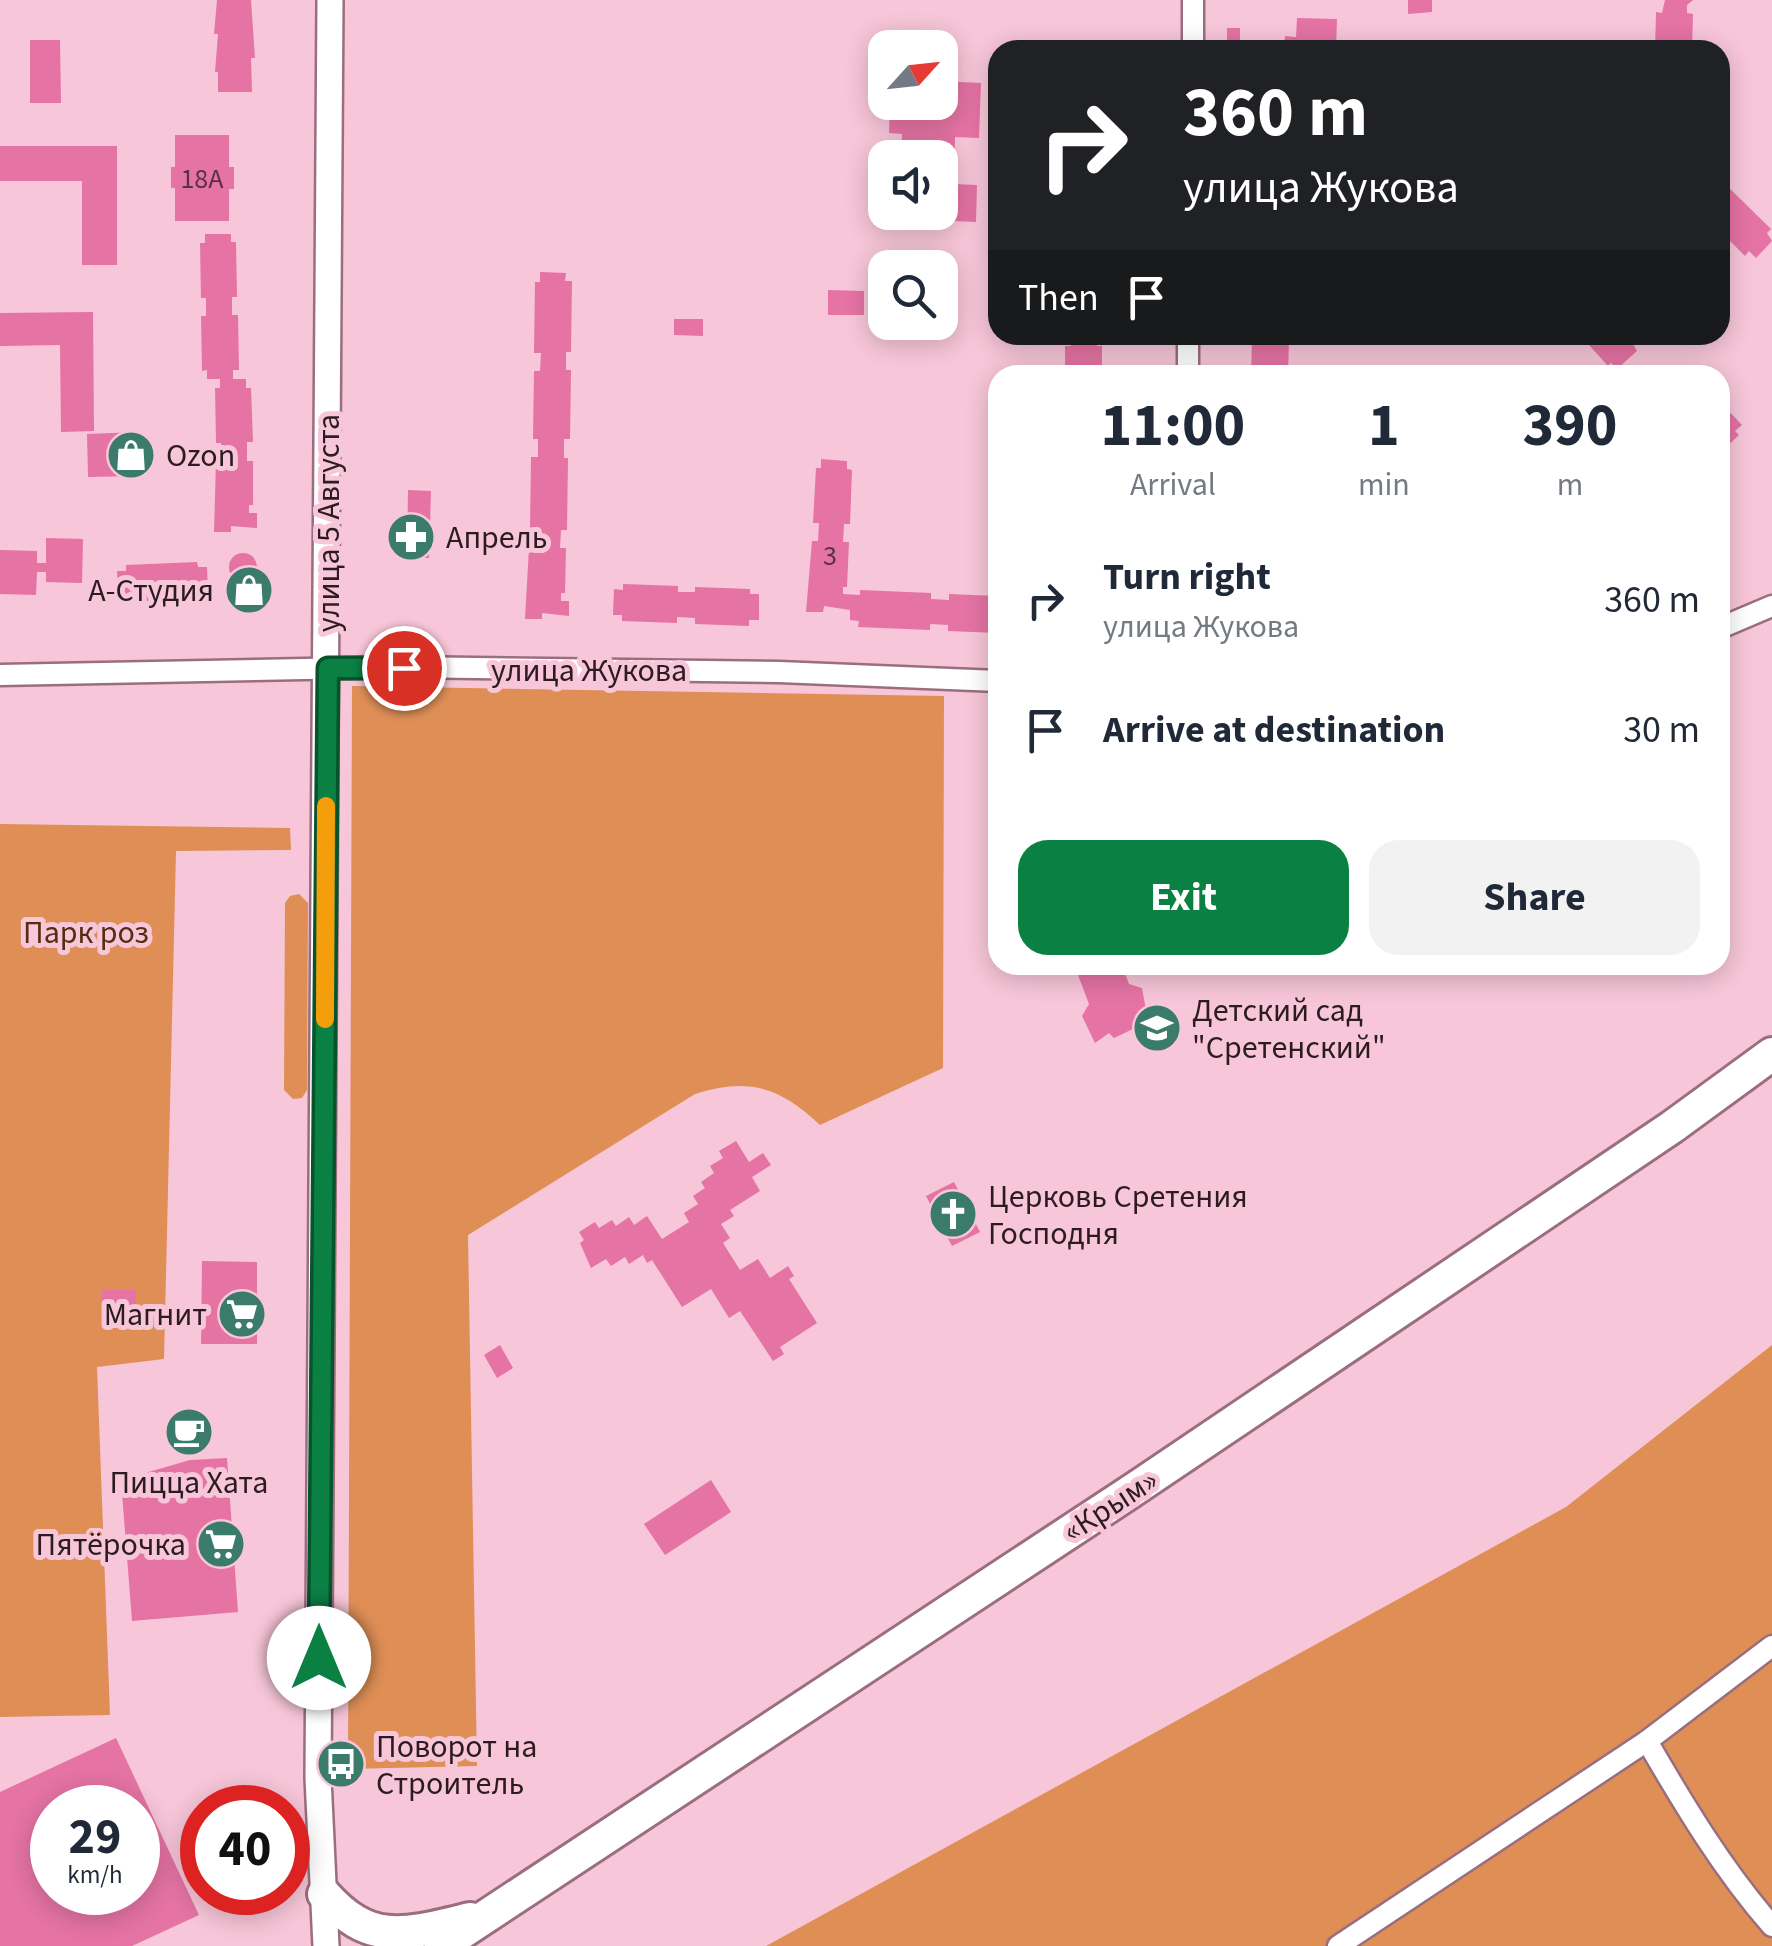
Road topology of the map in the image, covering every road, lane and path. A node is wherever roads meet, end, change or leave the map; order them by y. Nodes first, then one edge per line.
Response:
1 (330, 0) edge
2 (1194, 0) edge
3 (1193, 40) edge
4 (1772, 606) edge
5 (1730, 624) edge
6 (328, 668) junction
7 (0, 675) edge
8 (988, 681) edge
9 (1772, 1054) edge
10 (1772, 1066) edge
11 (1772, 1646) edge
12 (1646, 1741) junction
13 (324, 1894) junction
14 (488, 1915) junction
15 (1772, 1926) edge
16 (326, 1946) edge
17 (441, 1946) edge
18 (459, 1946) edge
19 (1338, 1946) edge

1 - 6 street, улица 5 Августа
2 - 3 street
4 - 5 street
6 - 7 street, улица Жукова
6 - 8 street, улица Жукова
6 - 13 street, улица 5 Августа
9 - 14 highway, «Крым»
10 - 18 highway, «Крым»
11 - 12 street
12 - 15 street
12 - 19 street
13 - 14 highway
13 - 16 street, улица 5 Августа
14 - 17 highway, «Крым»

